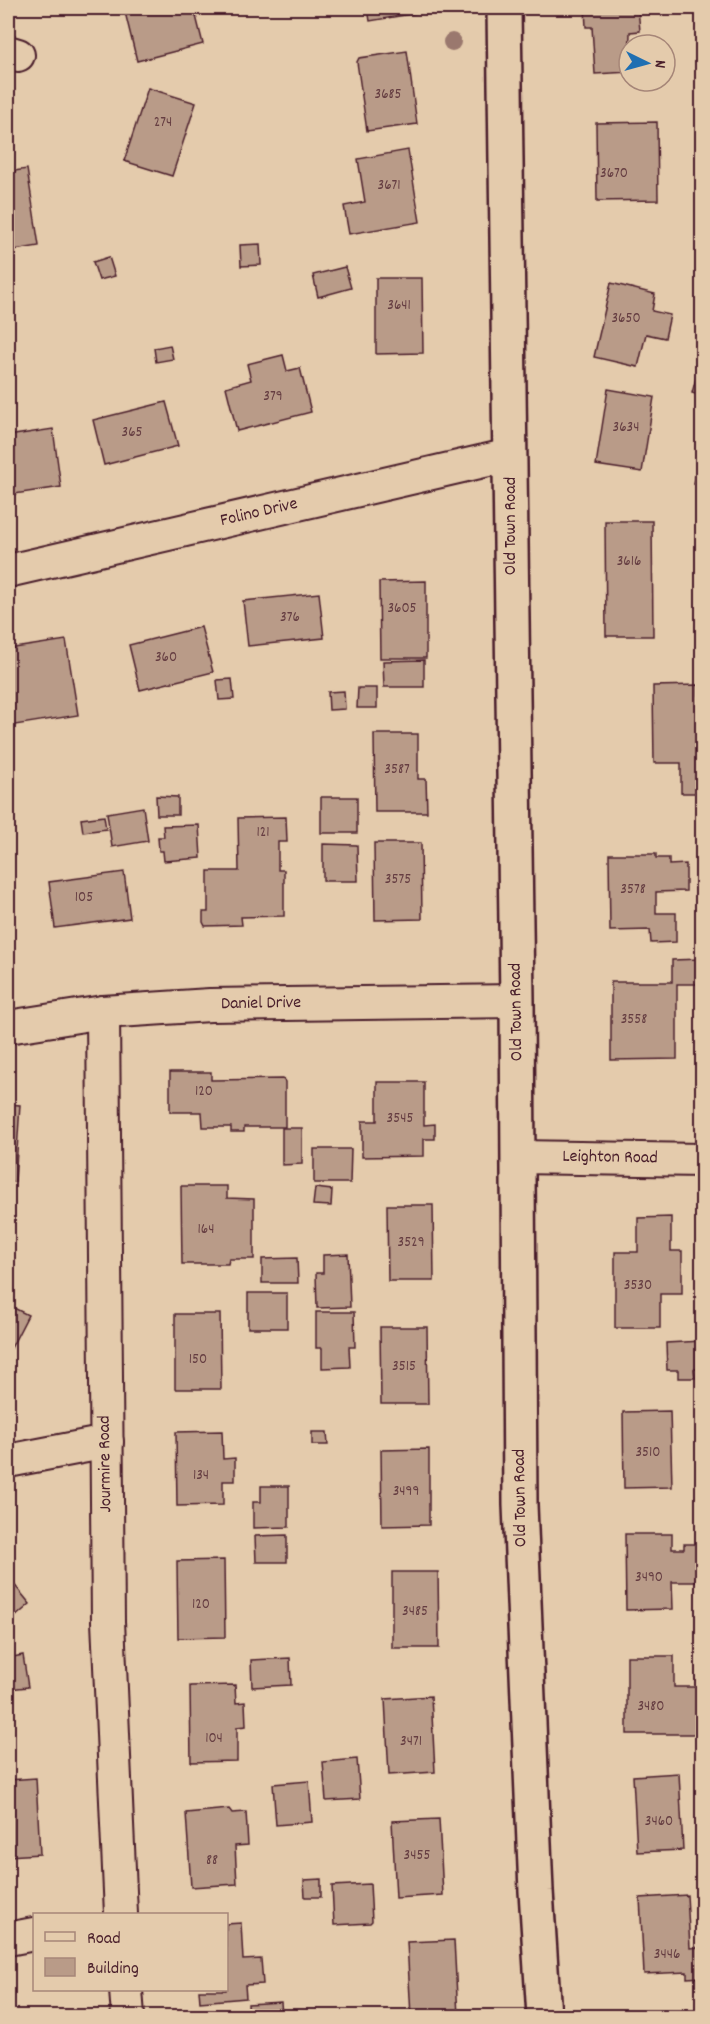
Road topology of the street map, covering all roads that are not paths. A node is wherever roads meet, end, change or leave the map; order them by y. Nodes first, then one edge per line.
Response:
1 (504, 8) edge
2 (510, 455) junction
3 (8, 571) edge
4 (517, 1001) junction
5 (103, 1012) junction
6 (8, 1027) edge
7 (518, 1157) junction
8 (702, 1160) edge
9 (106, 1442) junction
10 (8, 1461) edge
11 (122, 1913) edge
12 (33, 1934) edge
13 (8, 1939) edge
14 (126, 1991) edge
15 (128, 2016) edge
16 (544, 2016) edge

1 - 2 main road, Old Town Road
2 - 3 street, Folino Drive
2 - 4 main road, Old Town Road
4 - 5 street, Daniel Drive
4 - 7 main road, Old Town Road
5 - 6 street, Daniel Drive
5 - 9 street, Jourmire Road
7 - 8 street, Leighton Road
7 - 16 main road, Old Town Road
9 - 10 street
9 - 11 street, Jourmire Road
12 - 13 street
14 - 15 street

